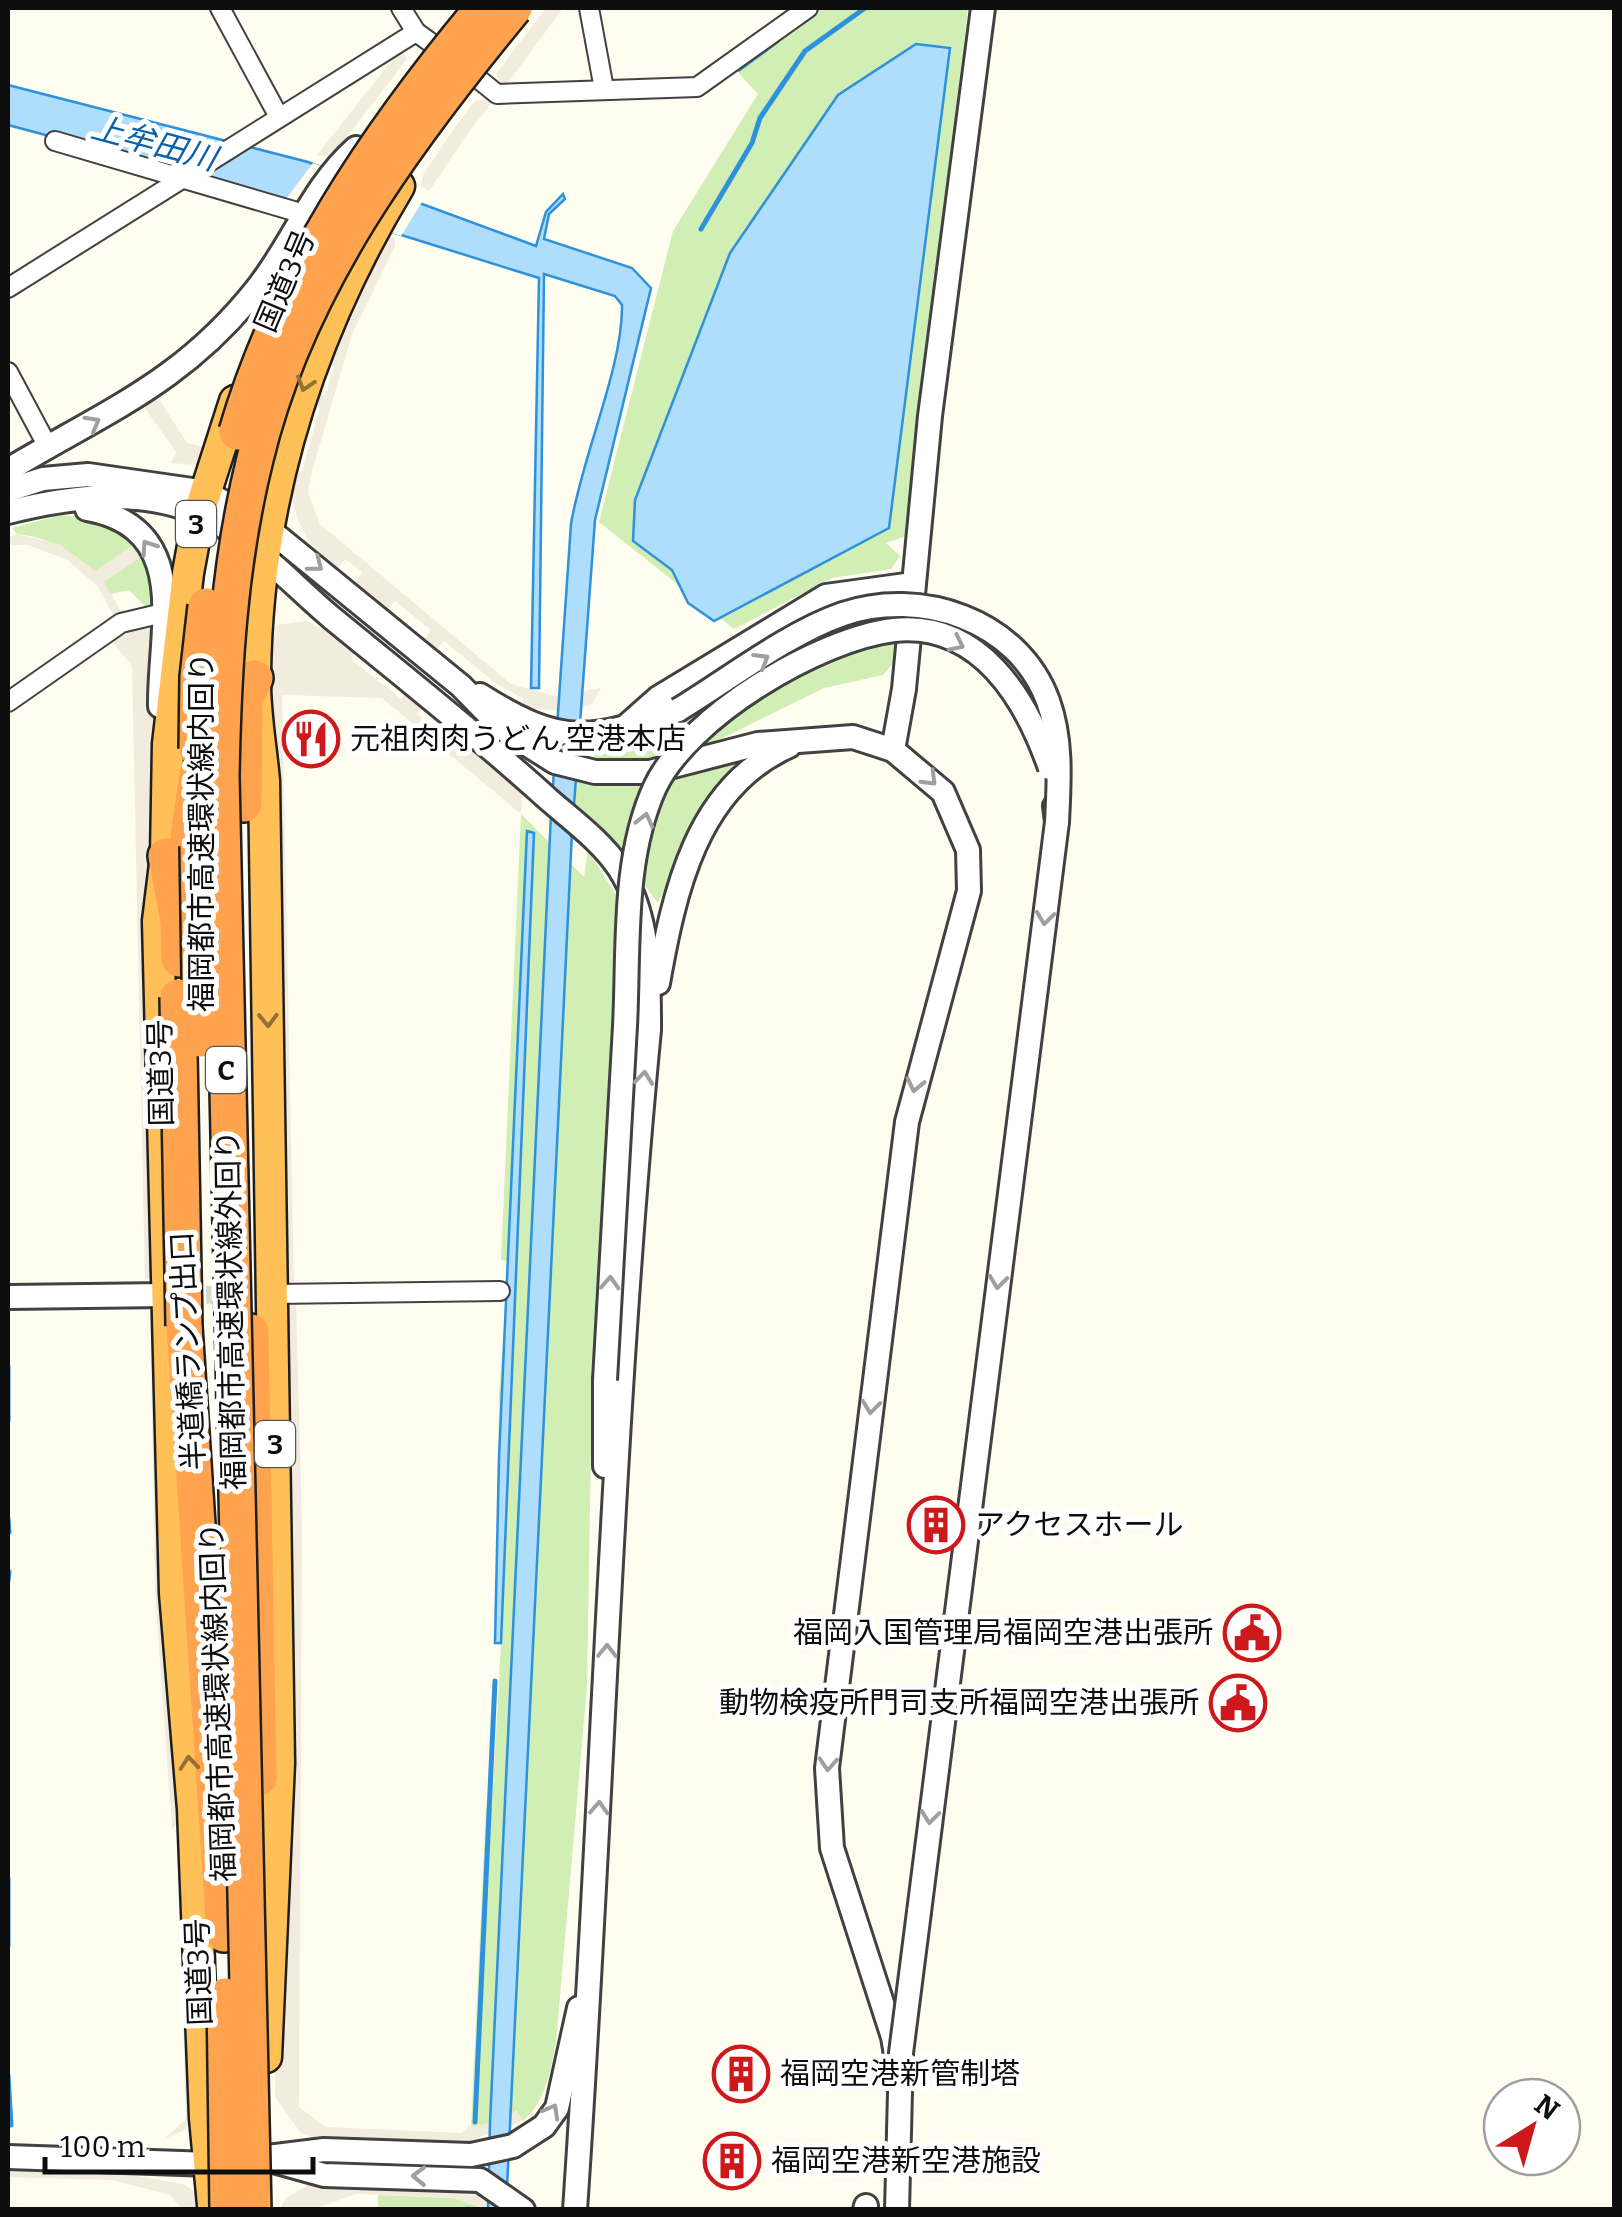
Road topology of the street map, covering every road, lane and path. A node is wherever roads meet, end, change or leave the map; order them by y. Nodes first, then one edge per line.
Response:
1 (220, 8) edge
2 (401, 8) edge
3 (464, 8) edge
4 (483, 8) edge
5 (514, 8) edge
6 (528, 8) edge
7 (590, 8) edge
8 (808, 8) edge
9 (984, 8) edge
10 (425, 39) junction
11 (476, 77) junction
12 (604, 90) junction
13 (278, 117) junction
14 (55, 141) dead end
15 (182, 178) junction
16 (309, 212) junction
17 (8, 288) edge
18 (8, 372) edge
19 (48, 447) junction
20 (8, 470) edge
21 (8, 490) edge
22 (85, 495) junction
23 (203, 502) junction
24 (8, 512) edge
25 (266, 527) junction
26 (265, 558) junction
27 (913, 584) junction
28 (163, 613) junction
29 (255, 678) junction
30 (461, 686) junction
31 (8, 702) edge
32 (623, 729) junction
33 (810, 738) junction
34 (168, 744) junction
35 (892, 750) junction
36 (209, 775) junction
37 (1058, 822) junction
38 (169, 872) junction
39 (210, 922) junction
40 (648, 1030) junction
41 (500, 1291) dead end
42 (274, 1294) junction
43 (166, 1295) junction
44 (8, 1297) edge
45 (612, 1564) junction
46 (224, 1934) junction
47 (590, 1971) junction
48 (259, 2151) junction
49 (8, 2157) edge
50 (210, 2164) junction
51 (578, 2167) junction
52 (213, 2210) edge
53 (228, 2210) edge
54 (253, 2210) edge
55 (266, 2210) edge
56 (523, 2210) edge
57 (575, 2210) edge
58 (586, 2210) edge
59 (898, 2210) edge

1 - 13 street
2 - 10 street
3 - 10 highway, 国道3号 / 3
4 - 36 highway, 福岡都市高速環状線内回り / C, bridge
5 - 36 highway, 福岡都市高速環状線外回り / C, bridge
6 - 11 highway, 国道3号 / 3
7 - 12 street
8 - 12 street
9 - 27 street
10 - 13 street
10 - 16 highway, 国道3号 / 3
11 - 12 street
11 -> 25 highway, 国道3号 / 3
13 - 15 street
14 - 15 street
15 - 16 street
15 - 17 street
19 -> 16 street
16 - 23 highway, 国道3号 / 3
18 - 19 street
19 - 20 street
21 - 23 street
22 - 23 street
22 - 24 street
28 -> 22 street
23 - 25 street
23 - 26 street
23 - 34 highway, 国道3号 / 3
25 - 26 highway, 国道3号 / 3
25 -> 30 street
26 - 29 highway, 国道3号 / 3
26 - 40 street
27 - 32 street
27 - 35 street
28 - 31 street
28 - 34 street
29 -> 42 highway, 国道3号 / 3
29 - 48 highway, bridge
30 - 32 street
30 - 33 street
32 -> 37 street, bridge
33 - 35 street
33 - 40 street
34 - 38 highway, 国道3号 / 3
35 -> 59 street
36 - 39 highway, 福岡都市高速環状線外回り / C, bridge
45 -> 37 street, bridge
37 -> 59 street, bridge
38 - 43 highway, 国道3号 / 3
38 - 46 highway, 半道橋ランプ出口, bridge
39 - 46 highway, 福岡都市高速環状線内回り / C, bridge
39 - 48 highway, 福岡都市高速環状線外回り / C, bridge
45 -> 40 street
41 - 42 street
42 - 48 highway, 国道3号 / 3
43 - 44 street
50 -> 43 highway, 国道3号 / 3
47 -> 45 street
46 - 53 highway, 福岡都市高速環状線内回り / C, bridge
48 -> 47 street
47 - 51 street
48 - 50 street
48 - 54 highway, 福岡都市高速環状線外回り / C, bridge
48 - 55 highway, 国道3号 / 3
56 -> 48 street
49 - 50 street
50 - 52 highway, 国道3号 / 3
51 - 57 street
51 - 58 street

